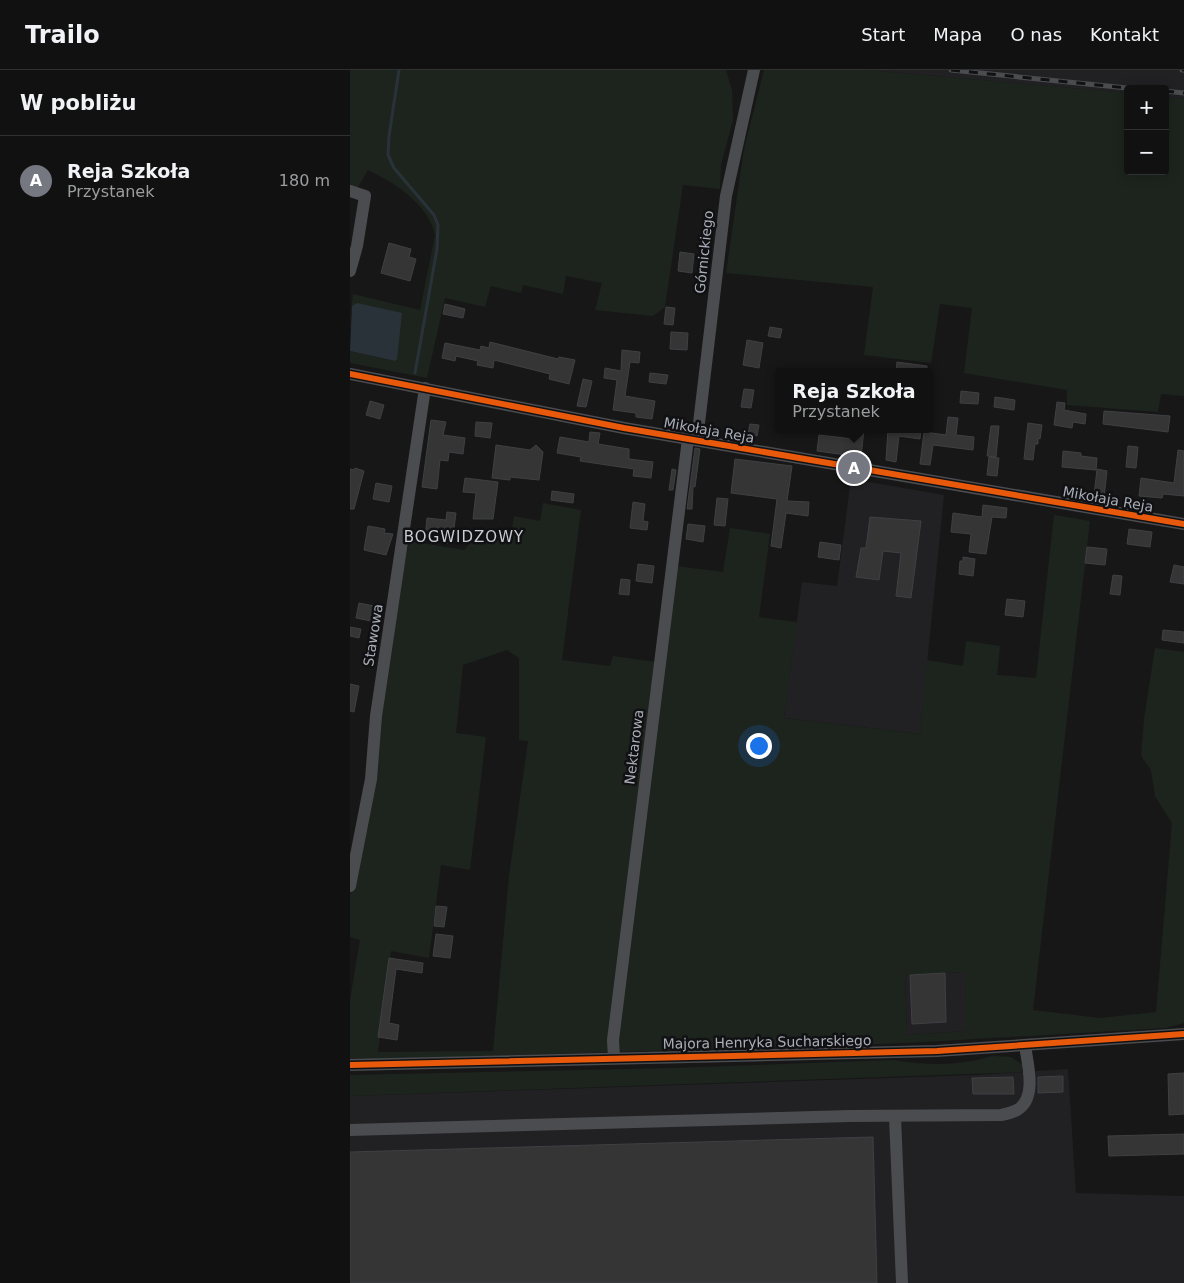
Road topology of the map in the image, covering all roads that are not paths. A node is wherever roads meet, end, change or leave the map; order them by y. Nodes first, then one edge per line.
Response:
1 (754, 70) edge
2 (350, 191) edge
3 (350, 271) edge
4 (350, 374) edge
5 (425, 388) junction
6 (693, 440) junction
7 (1184, 524) edge
8 (350, 886) edge
9 (1184, 1034) edge
10 (1025, 1046) junction
11 (614, 1058) junction
12 (350, 1065) edge
13 (895, 1117) junction
14 (350, 1130) edge
15 (902, 1283) edge

1 - 6 street, Górnickiego
2 - 3 street
4 - 5 street, Mikołaja Reja
5 - 6 street, Mikołaja Reja
5 - 8 street, Stawowa
6 - 7 street, Mikołaja Reja
6 - 11 street, Nektarowa
9 - 10 street, Majora Henryka Sucharskiego
10 - 11 street, Majora Henryka Sucharskiego
10 - 13 street
11 - 12 street, Majora Henryka Sucharskiego
13 - 14 street
13 - 15 street

